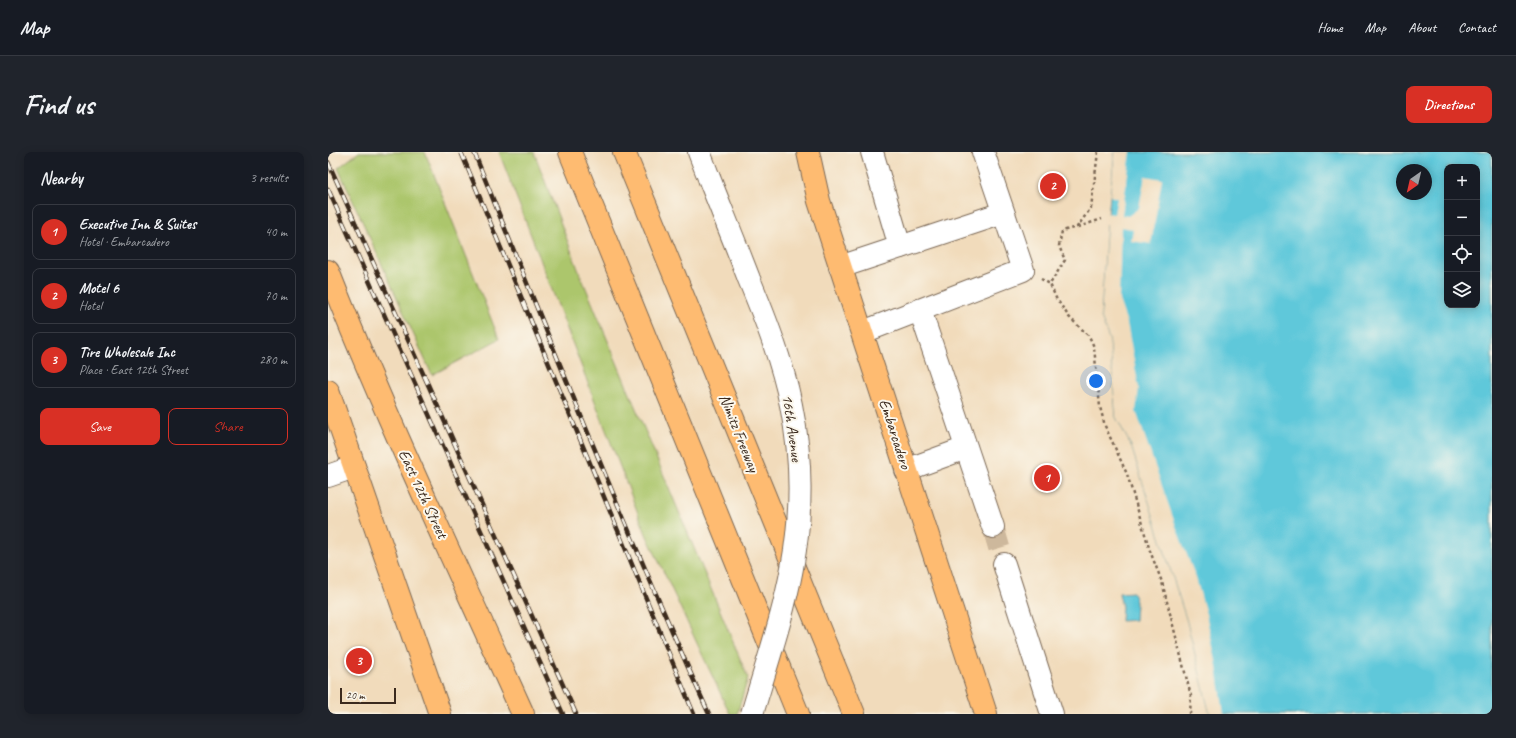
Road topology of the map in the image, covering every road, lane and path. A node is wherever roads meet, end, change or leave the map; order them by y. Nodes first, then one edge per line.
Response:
1 (570, 152) edge
2 (624, 152) edge
3 (699, 152) edge
4 (808, 152) edge
5 (872, 152) edge
6 (983, 152) edge
7 (1098, 152) edge
8 (1003, 213) junction
9 (1102, 219) dead end
10 (1077, 227) junction
11 (900, 247) junction
12 (840, 266) junction
13 (328, 271) edge
14 (920, 310) junction
15 (862, 332) junction
16 (328, 391) edge
17 (966, 448) junction
18 (354, 467) junction
19 (906, 470) junction
20 (328, 476) edge
21 (993, 527) tunnel mouth
22 (1004, 564) tunnel mouth
23 (440, 714) edge
24 (523, 714) edge
25 (752, 714) edge
26 (798, 714) edge
27 (854, 714) edge
28 (986, 714) edge
29 (1052, 714) edge
30 (1190, 714) edge

1 - 26 main road
2 - 27 main road, Nimitz Freeway
3 - 25 street, 16th Avenue, bridge
4 - 12 main road, Embarcadero
5 - 11 street
6 - 8 street
7 - 10 path
8 - 11 street
8 - 14 street
9 - 10 path
10 - 30 path
11 - 12 street
12 - 15 main road, Embarcadero
13 - 24 main road, East 12th Street
14 - 15 street
14 - 17 street
15 - 19 main road, Embarcadero
16 - 18 main road
17 - 19 street
17 - 21 street
18 - 20 street
18 - 23 main road
19 - 28 main road, Embarcadero
22 - 29 street

